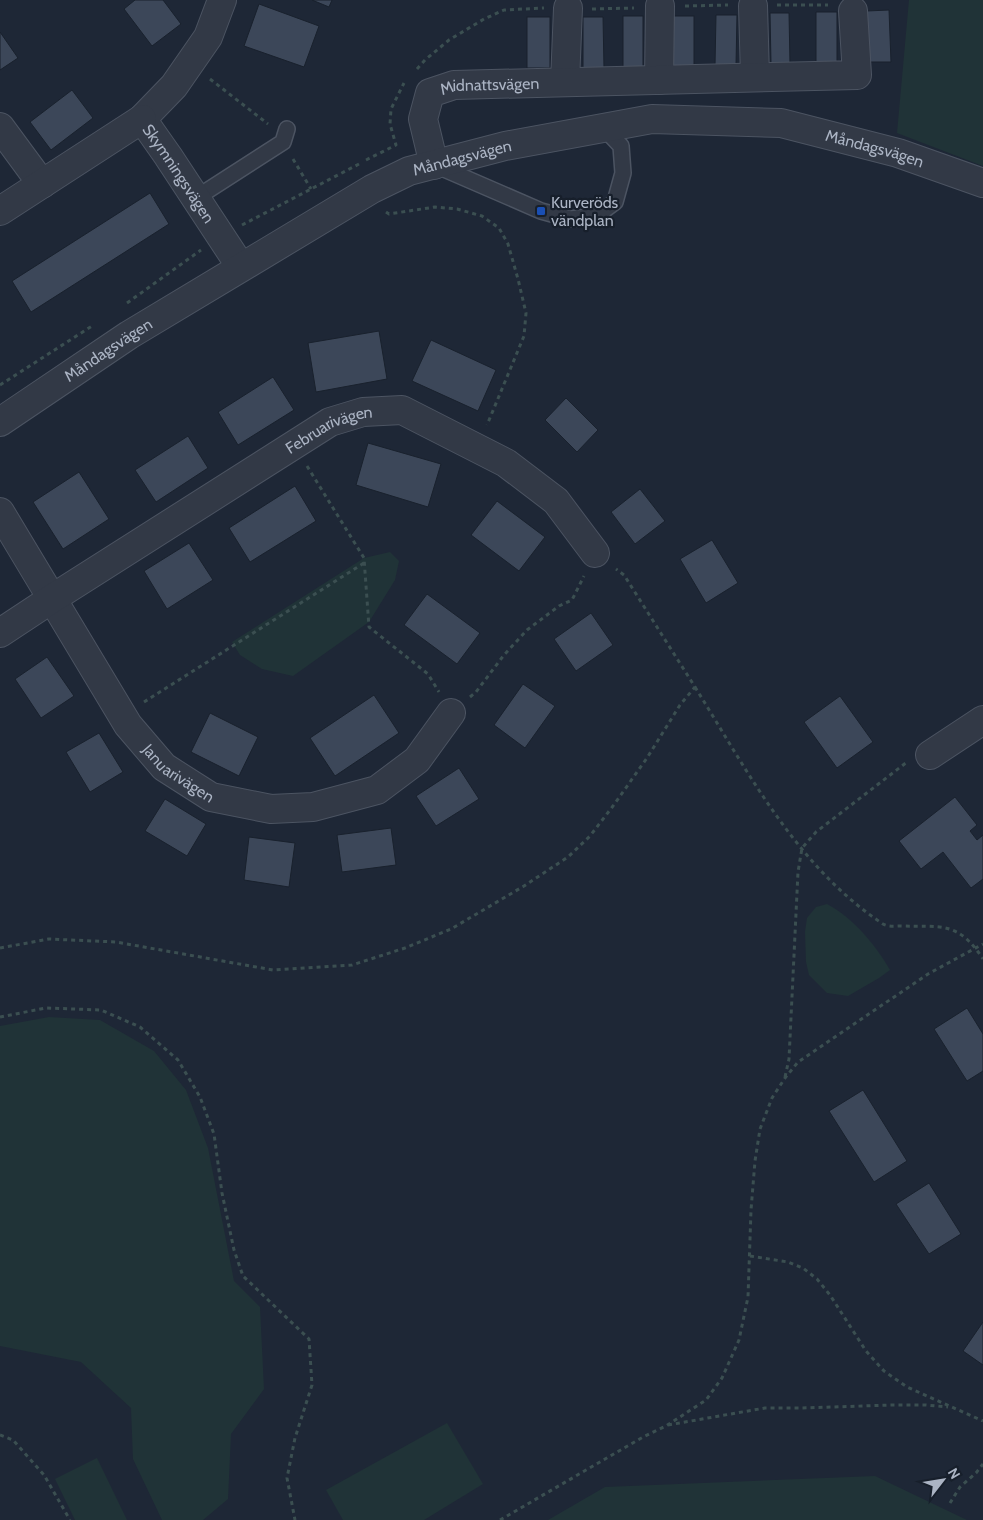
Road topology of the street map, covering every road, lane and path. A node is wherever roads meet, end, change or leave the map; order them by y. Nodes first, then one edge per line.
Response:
1 (218, 3) edge
2 (660, 6) dead end
3 (753, 6) dead end
4 (568, 8) dead end
5 (853, 11) dead end
6 (190, 64) junction
7 (755, 77) junction
8 (659, 80) junction
9 (565, 82) junction
10 (142, 119) junction
11 (0, 127) edge
12 (604, 128) junction
13 (285, 136) junction
14 (360, 163) dead end
15 (434, 165) junction
16 (42, 184) junction
17 (983, 184) edge
18 (311, 188) dead end
19 (372, 189) junction
20 (196, 198) junction
21 (0, 211) edge
22 (241, 267) junction
23 (0, 422) edge
24 (294, 445) junction
25 (477, 448) junction
26 (0, 512) edge
27 (596, 553) junction
28 (364, 563) junction
29 (53, 598) junction
30 (0, 633) edge
31 (695, 687) junction
32 (451, 712) junction
33 (122, 715) junction
34 (983, 720) edge
35 (930, 755) joint
36 (802, 848) junction
37 (983, 944) edge
38 (0, 948) edge
39 (976, 948) junction
40 (983, 959) edge
41 (0, 1017) edge
42 (785, 1078) junction
43 (750, 1256) junction
44 (953, 1408) junction
45 (983, 1420) edge
46 (666, 1426) junction
47 (0, 1435) edge
48 (983, 1464) edge
49 (950, 1503) dead end
50 (70, 1520) edge
51 (295, 1520) edge
52 (500, 1520) edge

1 - 6 street, Skymningsvägen
2 - 8 street
3 - 7 street
4 - 9 street
5 - 7 street, Midnattsvägen
6 - 10 street, Skymningsvägen
6 - 13 path
7 - 8 street, Midnattsvägen
8 - 9 street, Midnattsvägen
9 - 15 street, Midnattsvägen
10 - 16 street
10 - 20 street, Skymningsvägen
11 - 16 street
12 - 15 street, Måndagsvägen
12 - 15 lane
12 - 17 street, Måndagsvägen
13 - 18 path
13 - 20 lane
14 - 19 path
15 - 19 street, Måndagsvägen
16 - 21 street
19 - 22 street, Måndagsvägen
19 - 25 path
20 - 22 street, Skymningsvägen
22 - 23 street, Måndagsvägen
24 - 25 street, Februarivägen
24 - 28 path
24 - 29 street, Februarivägen
25 - 27 street, Februarivägen
26 - 29 street, Januarivägen
27 - 31 path
27 - 32 path
28 - 32 path
28 - 33 path
29 - 30 street, Februarivägen
29 - 33 street, Januarivägen
31 - 36 path
31 - 38 path
32 - 33 street, Januarivägen
34 - 35 street
35 - 36 path
36 - 39 path
36 - 42 path
37 - 39 path
39 - 40 path
39 - 42 path
41 - 51 path
42 - 43 path
43 - 44 path
43 - 46 path
44 - 45 path
44 - 46 path
46 - 52 path
47 - 50 path
48 - 49 path

